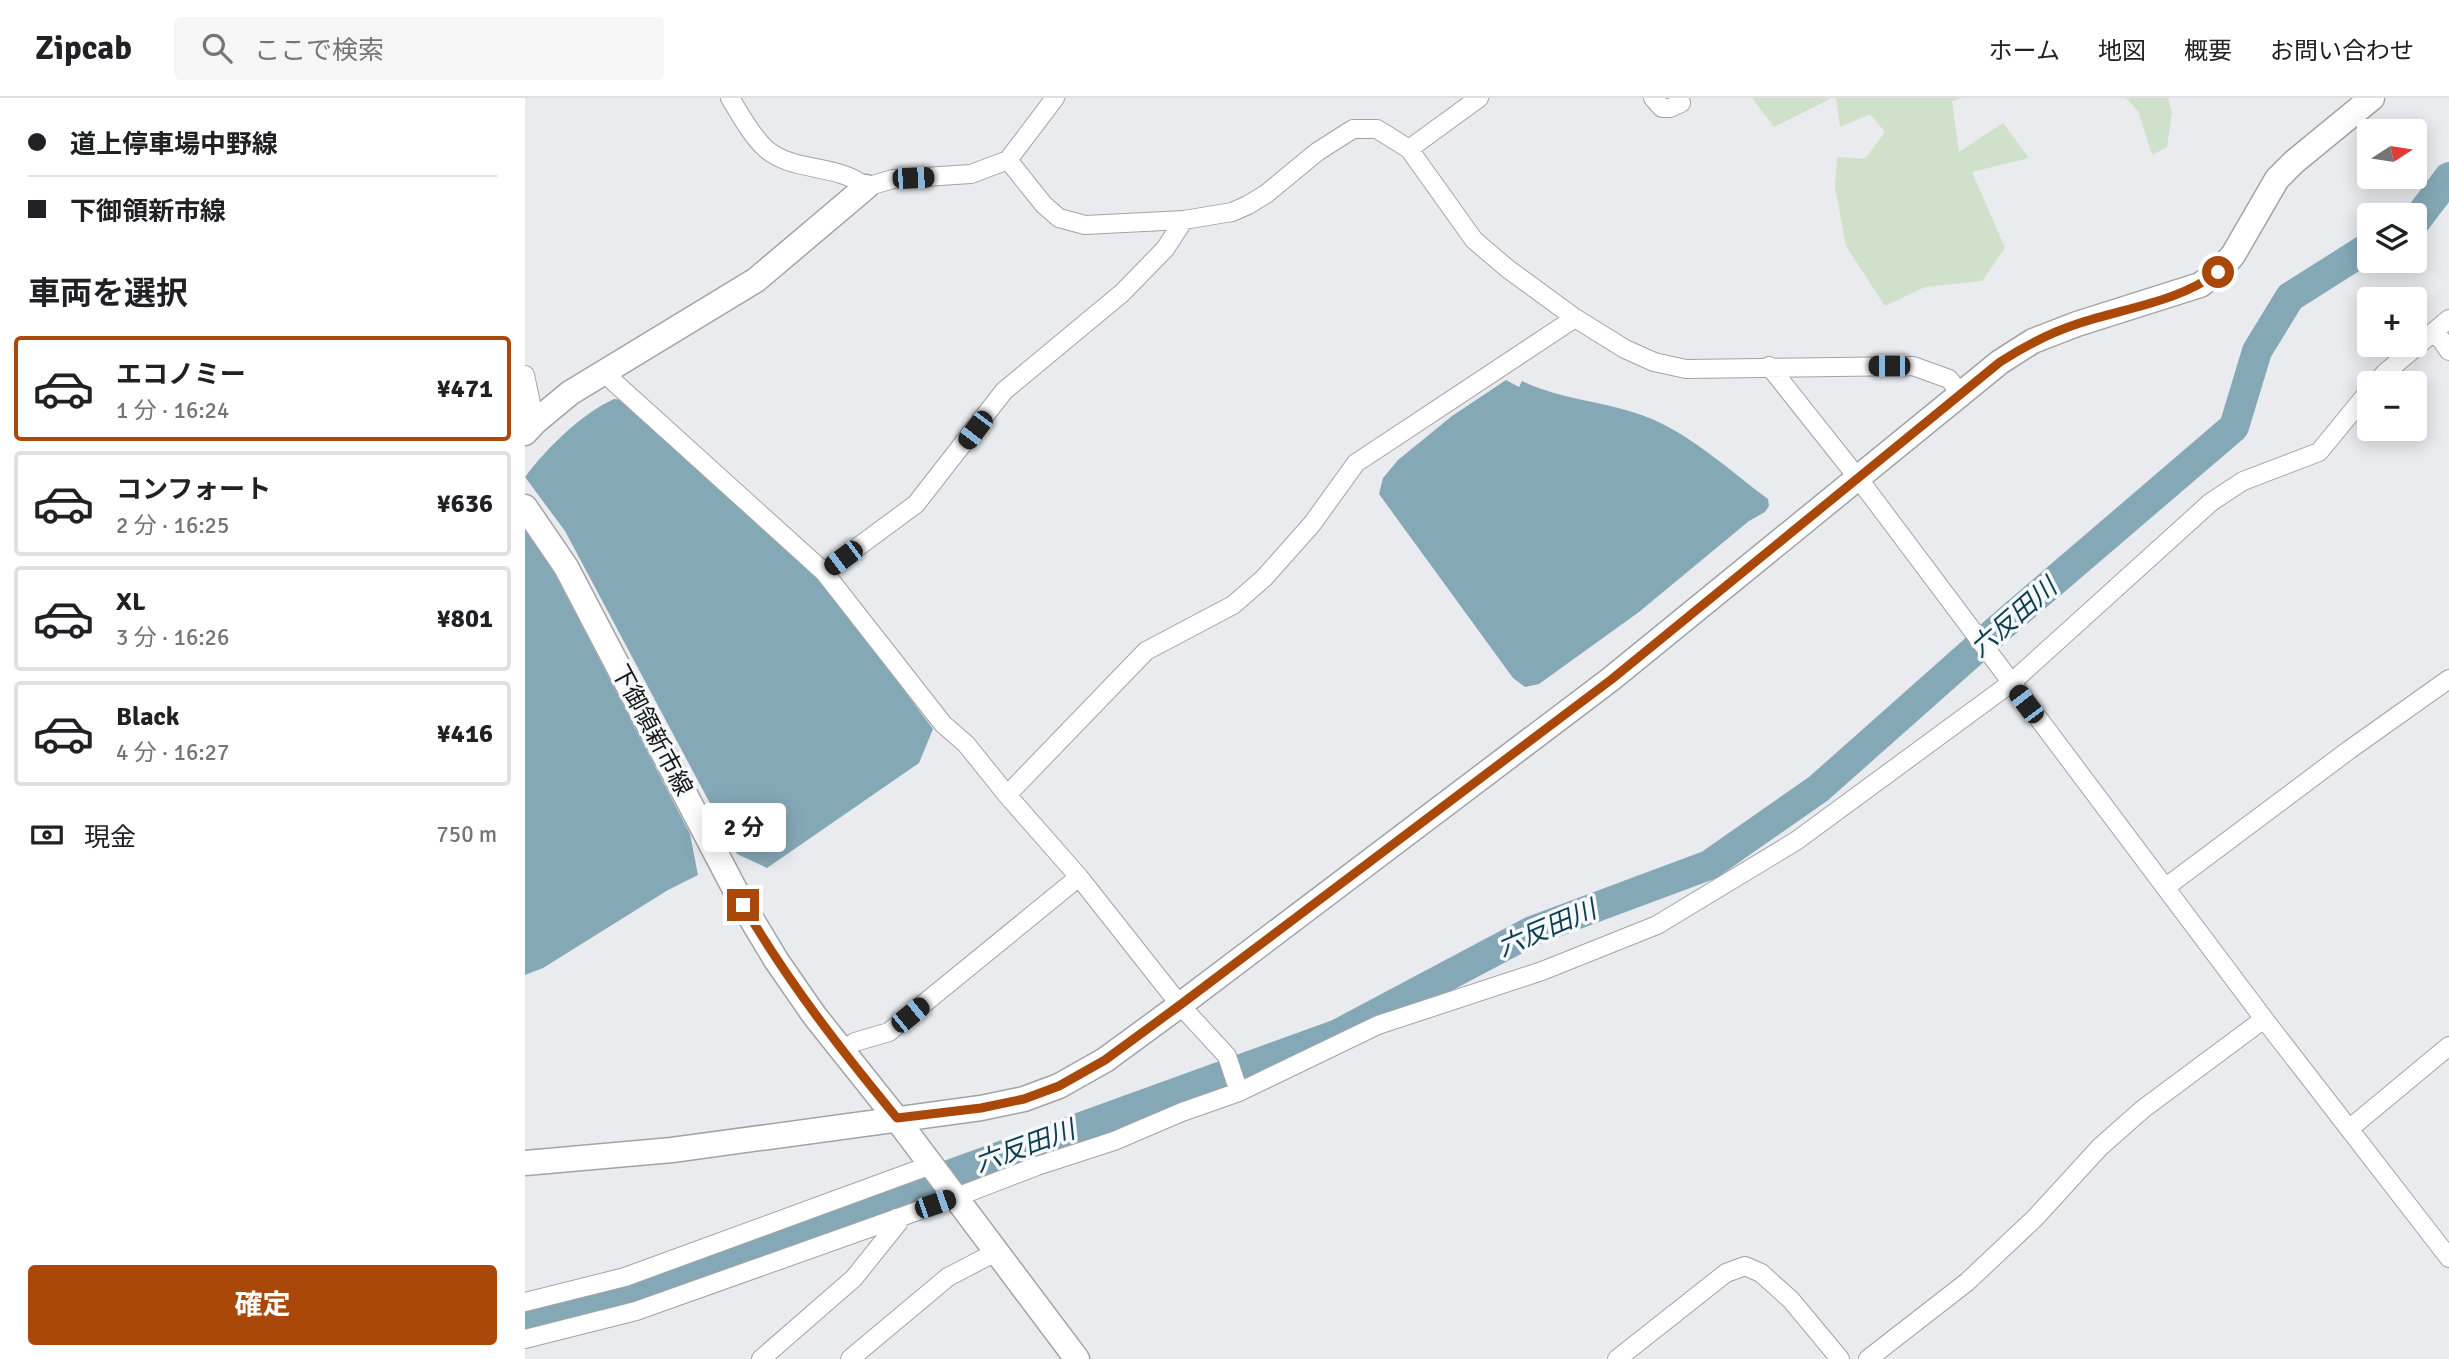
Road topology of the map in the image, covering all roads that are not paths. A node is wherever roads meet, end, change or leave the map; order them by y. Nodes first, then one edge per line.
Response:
1 (730, 98) edge
2 (1055, 98) edge
3 (1479, 98) edge
4 (1653, 98) edge
5 (2372, 98) edge
6 (1681, 103) dead end
7 (1409, 149) junction
8 (1008, 160) junction
9 (866, 187) junction
10 (1184, 220) junction
11 (1575, 318) junction
12 (2449, 319) edge
13 (2435, 331) junction
14 (2449, 351) edge
15 (1769, 366) junction
16 (2387, 371) edge
17 (603, 372) junction
18 (525, 375) edge
19 (1960, 393) junction
20 (2357, 406) edge
21 (530, 427) edge
22 (1858, 478) junction
23 (525, 507) edge
24 (824, 572) junction
25 (2008, 679) junction
26 (2449, 679) edge
27 (1007, 795) junction
28 (1079, 877) junction
29 (2166, 887) junction
30 (1180, 1005) junction
31 (2265, 1019) junction
32 (2449, 1046) edge
33 (842, 1051) junction
34 (1239, 1092) junction
35 (897, 1118) junction
36 (2349, 1129) junction
37 (525, 1163) edge
38 (932, 1167) junction
39 (952, 1195) junction
40 (896, 1218) junction
41 (996, 1252) junction
42 (2449, 1258) edge
43 (525, 1302) edge
44 (525, 1339) edge
45 (1068, 1355) edge
46 (761, 1359) edge
47 (850, 1359) edge
48 (1617, 1359) edge
49 (1840, 1359) edge
50 (1868, 1359) edge

1 - 9 street
2 - 8 street
3 - 7 street
4 - 6 street
5 - 19 main road
7 - 10 street
7 - 11 street
8 - 9 street
8 - 10 street
9 - 17 main road
10 - 24 street
11 - 15 street
11 - 27 street
12 - 13 street
13 - 14 street
13 - 16 street
15 - 19 street
15 - 22 street
17 - 21 main road
17 - 24 street
18 - 21 street
19 - 22 main road
20 - 25 street
22 - 25 street
22 - 30 main road
23 - 33 main road, 下御領新市線
24 - 27 street
25 - 29 street
25 - 34 street
26 - 29 street
27 - 28 street
28 - 30 street
28 - 33 street
29 - 31 street
30 - 34 street
30 - 35 main road
31 - 36 street
31 - 50 street
32 - 36 street
33 - 35 main road, 下御領新市線
34 - 39 street
35 - 37 main road
35 - 38 main road, 下御領新市線
36 - 42 street
38 - 39 main road, 下御領新市線
38 - 43 street
39 - 40 street
39 - 41 main road, 下御領新市線
40 - 44 street
40 - 46 street
41 - 45 main road, 下御領新市線
41 - 47 street
48 - 49 street

